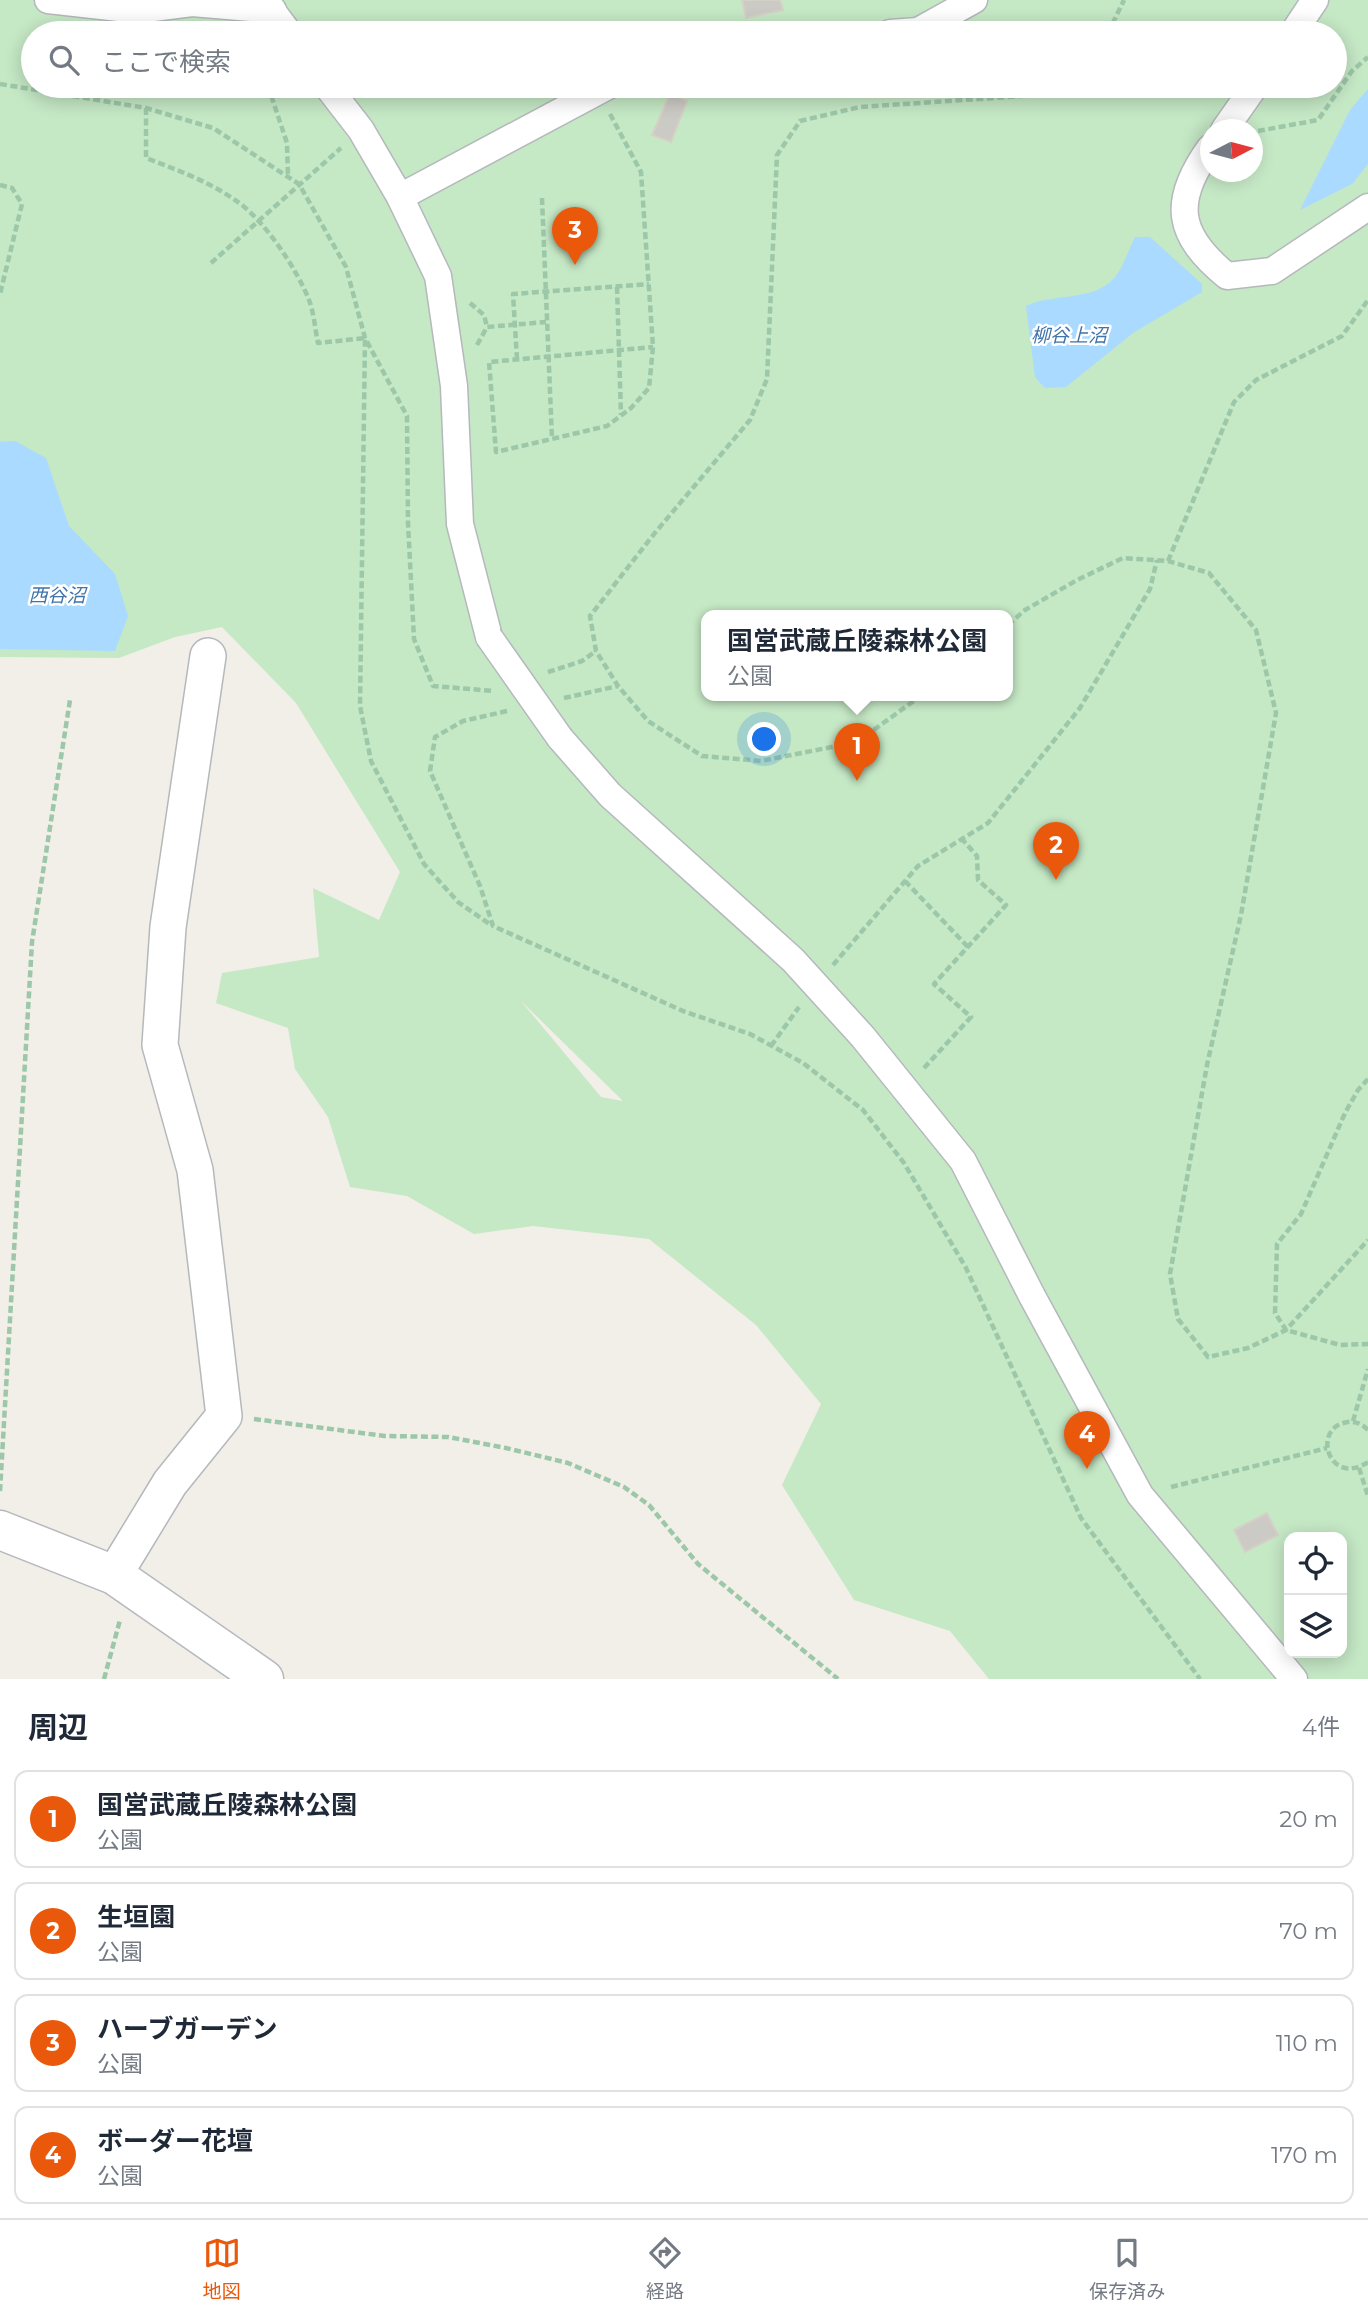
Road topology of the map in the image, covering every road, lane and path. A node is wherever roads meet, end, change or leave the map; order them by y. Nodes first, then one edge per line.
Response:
1 (48, 0) edge
2 (974, 0) edge
3 (1124, 0) edge
4 (1315, 0) edge
5 (188, 1) edge
6 (268, 5) edge
7 (280, 21) edge
8 (936, 21) edge
9 (1114, 21) edge
10 (1301, 21) edge
11 (1368, 57) edge
12 (1347, 78) edge
13 (0, 84) edge
14 (21, 87) edge
15 (85, 98) edge
16 (272, 98) edge
17 (336, 98) edge
18 (586, 98) edge
19 (607, 98) edge
20 (994, 98) edge
21 (1247, 98) edge
22 (1333, 98) edge
23 (146, 108) junction
24 (1232, 119) edge
25 (1263, 129) edge
26 (361, 130) junction
27 (1200, 168) edge
28 (288, 177) junction
29 (299, 184) junction
30 (0, 185) edge
31 (400, 197) junction
32 (542, 198) dead end
33 (1368, 207) edge
34 (258, 222) junction
35 (211, 263) dead end
36 (649, 284) junction
37 (617, 286) junction
38 (545, 292) junction
39 (0, 294) edge
40 (1368, 300) edge
41 (545, 322) junction
42 (514, 325) junction
43 (365, 338) junction
44 (653, 347) junction
45 (620, 350) junction
46 (449, 352) junction
47 (547, 357) junction
48 (517, 359) junction
49 (621, 415) junction
50 (552, 439) junction
51 (1157, 560) junction
52 (1168, 561) junction
53 (1013, 620) edge
54 (596, 651) junction
55 (208, 656) dead end
56 (544, 674) dead end
57 (507, 686) dead end
58 (618, 686) junction
59 (70, 700) dead end
60 (553, 701) dead end
61 (914, 701) edge
62 (515, 709) dead end
63 (962, 839) junction
64 (905, 881) junction
65 (493, 926) junction
66 (968, 947) junction
67 (816, 985) junction
68 (771, 1045) junction
69 (1368, 1079) edge
70 (905, 1090) junction
71 (1368, 1240) edge
72 (1286, 1330) junction
73 (1368, 1344) edge
74 (1368, 1368) edge
75 (224, 1416) junction
76 (1353, 1421) junction
77 (1368, 1430) edge
78 (1327, 1448) junction
79 (1368, 1462) edge
80 (1359, 1468) junction
81 (0, 1491) edge
82 (1140, 1495) junction
83 (1368, 1496) edge
84 (0, 1530) edge
85 (122, 1580) junction
86 (104, 1679) edge
87 (264, 1679) edge
88 (838, 1679) edge
89 (1199, 1679) edge
90 (1294, 1679) edge

1 - 5 street
2 - 8 street
3 - 9 path
4 - 10 street
5 - 6 street
6 - 7 street
11 - 12 path
13 - 14 path
15 - 23 path
16 - 28 path
17 - 26 street
18 - 31 street
19 - 36 path
20 - 54 path
21 - 24 street
22 - 25 path
23 - 28 path
23 - 34 path
26 - 29 path
26 - 31 street
27 - 33 street
28 - 29 path
29 - 34 path
29 - 43 path
30 - 39 path
31 - 46 street
32 - 38 path
34 - 35 path
34 - 43 path
36 - 37 path
36 - 44 path
37 - 38 path
37 - 45 path
38 - 41 path
38 - 42 path
40 - 52 path
41 - 42 path
41 - 47 path
42 - 46 path
42 - 48 path
43 - 57 path
43 - 65 path
44 - 45 path
44 - 49 path
45 - 47 path
45 - 49 path
46 - 67 street, bridge
47 - 48 path
47 - 50 path
48 - 50 path
49 - 50 path
51 - 52 path
51 - 53 path
51 - 63 path
52 - 72 path
54 - 56 path
54 - 58 path
55 - 75 street
58 - 60 path
58 - 61 path
59 - 81 path
62 - 65 path
63 - 64 path
63 - 66 path
64 - 66 path
64 - 67 path
65 - 68 path
66 - 70 path
67 - 68 path
67 - 70 street
68 - 89 path
69 - 72 path
70 - 82 street
71 - 72 path
72 - 73 path
74 - 76 path
75 - 85 street
75 - 88 path
76 - 77 path
76 - 78 path
78 - 80 path
78 - 82 path
79 - 80 path
80 - 83 path
82 - 90 street
84 - 85 street
85 - 86 path
85 - 87 street

